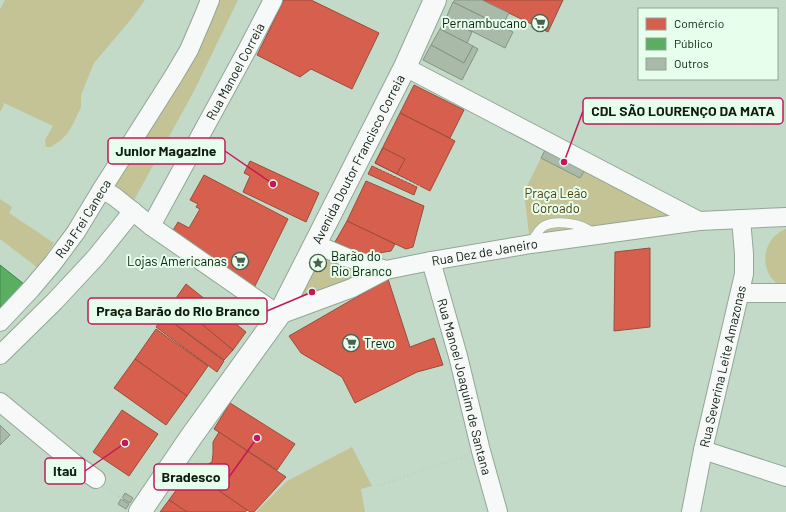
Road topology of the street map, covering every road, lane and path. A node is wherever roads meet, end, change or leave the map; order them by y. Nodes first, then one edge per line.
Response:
1 (210, 0) edge
2 (273, 0) edge
3 (435, 0) edge
4 (405, 67) junction
5 (358, 159) junction
6 (420, 187) dead end
7 (102, 189) junction
8 (133, 211) junction
9 (786, 218) edge
10 (740, 219) junction
11 (700, 222) junction
12 (150, 226) junction
13 (315, 244) junction
14 (431, 261) junction
15 (386, 270) junction
16 (740, 293) junction
17 (786, 293) edge
18 (279, 315) junction
19 (0, 322) edge
20 (0, 354) edge
21 (0, 402) edge
22 (703, 450) junction
23 (481, 451) junction
24 (786, 476) edge
25 (96, 479) joint
26 (377, 486) dead end
27 (143, 510) edge
28 (498, 512) edge
29 (691, 512) edge

1 - 7 street, Rua Frei Caneca
2 - 12 street, Rua Manoel Correia
3 - 4 main road, Avenida Doutor Francisco Correia
4 - 5 main road, Avenida Doutor Francisco Correia
4 - 11 street
5 - 6 path
5 - 13 main road, Avenida Doutor Francisco Correia
7 - 8 street
7 - 19 street, Rua Frei Caneca
8 - 12 street
8 - 20 street
9 - 10 street, Rua Dez de Janeiro
10 - 11 street, Rua Dez de Janeiro
10 - 16 street, Rua Severina Leite Amazonas
11 - 14 street, Rua Dez de Janeiro
12 - 18 street
13 - 15 street
13 - 18 main road, Avenida Doutor Francisco Correia
14 - 15 street, Rua Dez de Janeiro
14 - 23 street, Rua Manoel Joaquim de Santana
15 - 18 street, Rua Dez de Janeiro
16 - 17 street
16 - 22 street, Rua Severina Leite Amazonas
18 - 27 main road, Avenida Doutor Francisco Correia
21 - 25 street
22 - 24 street
22 - 29 street, Rua Severina Leite Amazonas
23 - 26 path
23 - 28 street, Rua Manoel Joaquim de Santana
25 - 27 path

